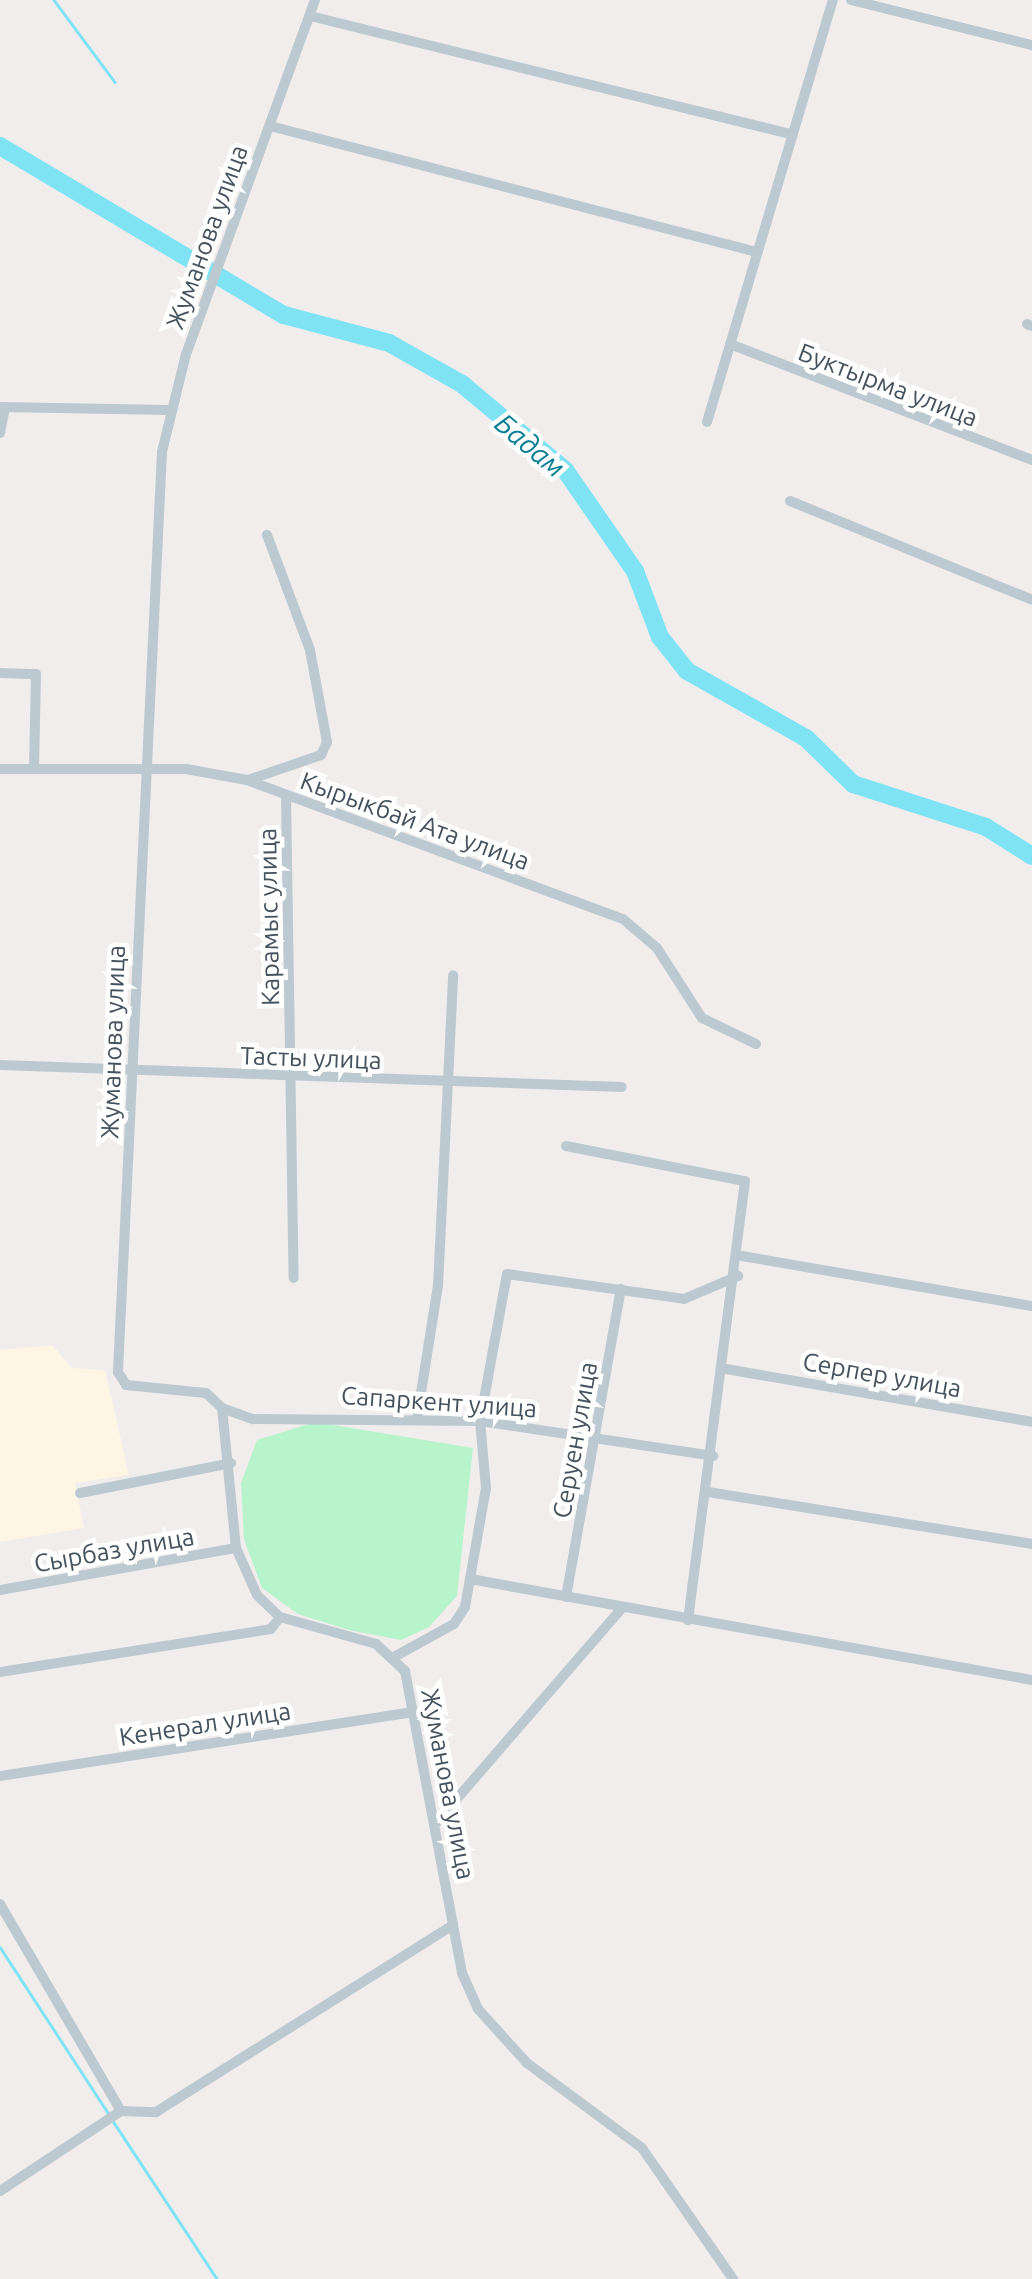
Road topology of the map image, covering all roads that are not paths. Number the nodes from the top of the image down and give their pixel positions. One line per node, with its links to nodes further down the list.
1 (316, 0): 4 (street, Жуманова улица)
2 (833, 0): 7 (street)
3 (851, 0): 5 (street)
4 (310, 16): 6 (street, Жуманова улица); 7 (street)
5 (1032, 45)
6 (270, 126): 8 (street); 11 (street, Жуманова улица)
7 (792, 134): 8 (street)
8 (758, 252): 9 (street)
9 (730, 344): 12 (street); 14 (street, Буктырма улица)
10 (2, 407): 11 (street); 13 (street)
11 (169, 410): 21 (street, Жуманова улица)
12 (706, 422)
13 (0, 434)
14 (1032, 460)
15 (790, 501): 17 (street)
16 (266, 535): 22 (street)
17 (1032, 600)
18 (0, 673): 19 (street)
19 (34, 768): 20 (street, Кырыкбай Ата улица); 21 (street, Кырыкбай Ата улица)
20 (0, 769)
21 (143, 769): 22 (street, Кырыкбай Ата улица); 27 (street, Жуманова улица)
22 (248, 780): 23 (street, Кырыкбай Ата улица)
23 (286, 795): 25 (street, Кырыкбай Ата улица); 28 (street, Карамыс улица)
24 (453, 975): 29 (street)
25 (756, 1044)
26 (0, 1065): 27 (street, Тасты улица)
27 (132, 1071): 28 (street, Тасты улица); 38 (street, Жуманова улица)
28 (292, 1078): 29 (street, Тасты улица); 34 (street, Карамыс улица)
29 (452, 1081): 30 (street, Тасты улица); 39 (street)
30 (622, 1087)
31 (566, 1146): 32 (street)
32 (742, 1256): 33 (street); 36 (street)
33 (738, 1276): 35 (street); 37 (street)
34 (294, 1278)
35 (621, 1289): 40 (street); 42 (street, Серуен улица)
36 (1032, 1306)
37 (726, 1369): 41 (street, Серпер улица); 43 (street)
38 (222, 1408): 39 (street, Сапаркент улица); 44 (street)
39 (417, 1418): 40 (street, Сапаркент улица)
40 (480, 1421): 42 (street, Сапаркент улица); 49 (street)
41 (1032, 1422)
42 (597, 1438): 43 (street, Сапаркент улица); 51 (street, Серуен улица)
43 (712, 1456): 45 (street)
44 (230, 1463): 46 (street); 48 (street)
45 (708, 1492): 47 (street); 54 (street)
46 (80, 1493)
47 (1032, 1544)
48 (236, 1548): 50 (street, Сырбаз улица); 53 (street)
49 (470, 1579): 51 (street); 55 (street)
50 (0, 1590)
51 (566, 1597): 52 (street)
52 (622, 1608): 54 (street); 60 (street)
53 (280, 1616): 55 (street); 56 (street)
54 (688, 1620): 57 (street)
55 (394, 1658): 58 (street, Жуманова улица)
56 (0, 1672)
57 (1032, 1680)
58 (415, 1712): 59 (street, Кенерал улица); 60 (street, Жуманова улица)
59 (0, 1776)
60 (435, 1824): 62 (street, Жуманова улица)
61 (0, 1904): 63 (street)
62 (453, 1926): 63 (street); 65 (street, Жуманова улица)
63 (121, 2111): 64 (street)
64 (0, 2191)
65 (733, 2279)

